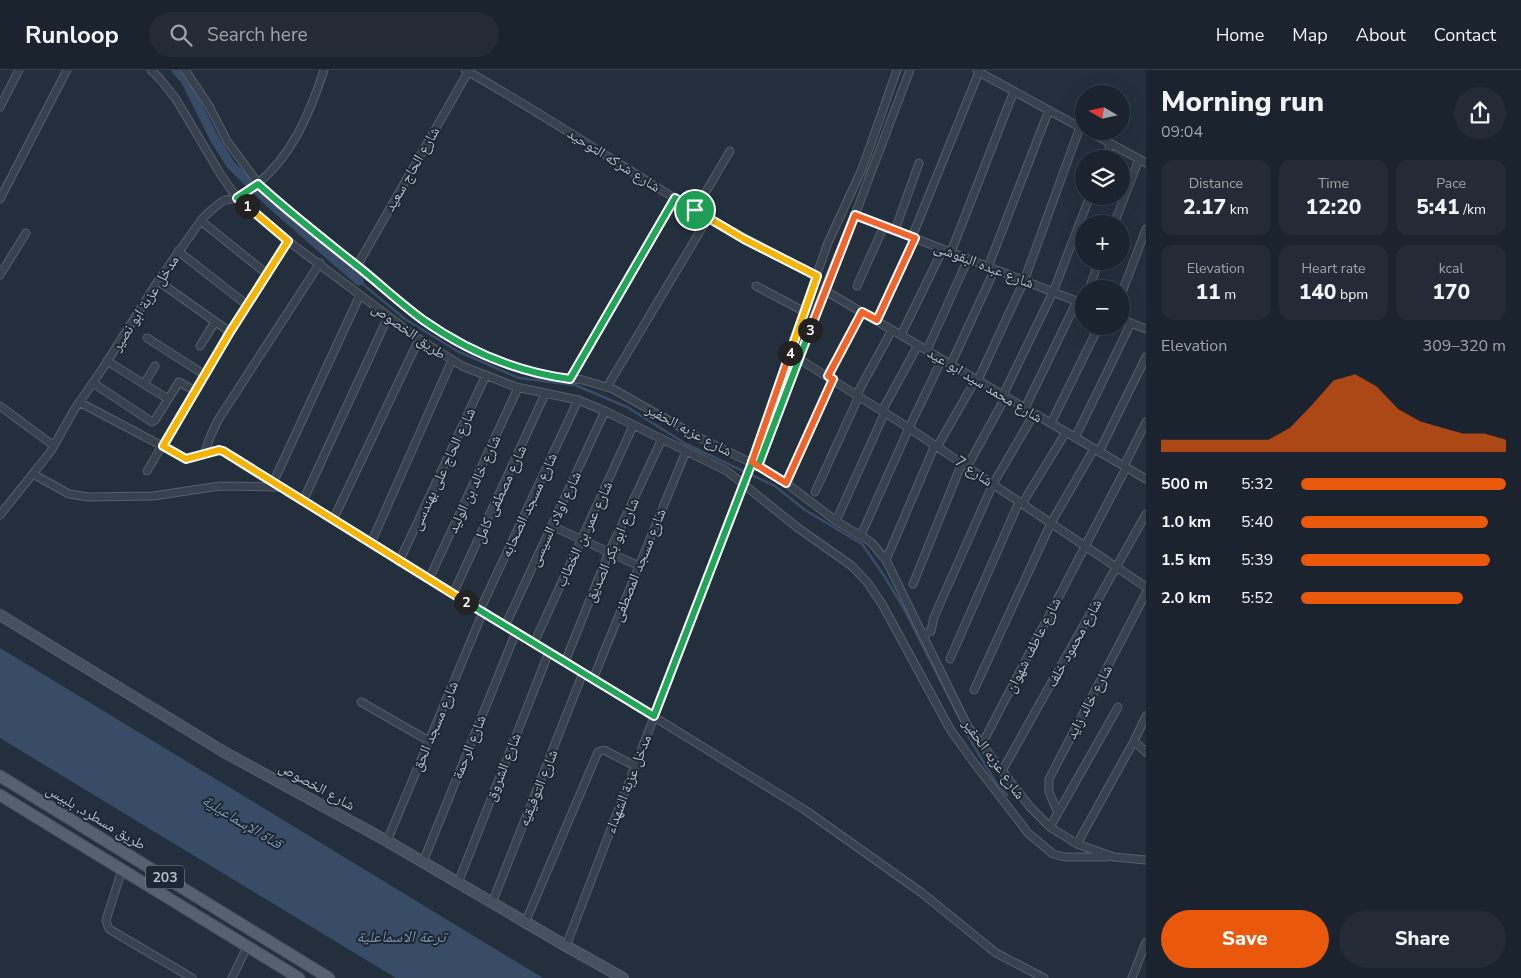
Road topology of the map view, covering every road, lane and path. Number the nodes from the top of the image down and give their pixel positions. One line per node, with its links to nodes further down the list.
1 (19, 70): 11 (street)
2 (67, 70): 25 (street)
3 (151, 70): 23 (street, طريق الخصوص)
4 (185, 70): 22 (street, شارع عزبه الحفير)
5 (324, 70): 22 (street, مدخل عزبة ابو نصير)
6 (897, 70): 48 (street)
7 (910, 70): 28 (street)
8 (977, 71): 10 (street); 36 (street)
9 (470, 72): 24 (street, شارع شركه التوحيد); 43 (street, شارع الحاج سعيد)
10 (1014, 92): 12 (street); 40 (street)
11 (0, 107)
12 (1049, 110): 13 (street); 44 (street)
13 (1075, 124)
14 (1077, 140): 51 (street)
15 (1104, 140): 16 (street)
16 (1111, 144): 17 (street); 19 (street)
17 (1109, 150)
18 (730, 151): 27 (street)
19 (1138, 159): 21 (street); 29 (street)
20 (919, 163): 34 (street)
21 (1146, 163)
22 (257, 185): 23 (street, مدخل عزبة ابو نصير); 43 (street, شارع عزبه الحفير)
23 (239, 197): 31 (street, مدخل عزبة ابو نصير); 37 (street, طريق الخصوص)
24 (675, 198): 27 (street, شارع شركه التوحيد); 86 (street)
25 (0, 199)
26 (1087, 205): 55 (street)
27 (695, 210): 30 (street, شارع شركه التوحيد)
28 (855, 215): 32 (street, شارع عبده البقوشى); 54 (street)
29 (1117, 215)
30 (708, 218): 48 (street, شارع شركه التوحيد); 90 (street)
31 (201, 221): 39 (street, مدخل عزبة ابو نصير); 46 (street)
32 (884, 226): 34 (street, شارع عبده البقوشى); 53 (street)
33 (1146, 229): 49 (street)
34 (895, 230): 36 (street, شارع عبده البقوشى)
35 (26, 233): 47 (street)
36 (914, 238): 38 (street, شارع عبده البقوشى); 63 (street)
37 (288, 241): 42 (street, طريق الخصوص); 46 (street)
38 (943, 249): 40 (street, شارع عبده البقوشى); 69 (street)
39 (178, 251): 50 (street, مدخل عزبة ابو نصير); 58 (street)
40 (951, 252): 41 (street, شارع عبده البقوشى)
41 (968, 259): 44 (street, شارع عبده البقوشى); 75 (street)
42 (320, 263): 56 (street, طريق الخصوص); 116 (street)
43 (357, 266): 86 (street, شارع عزبه الحفير)
44 (988, 266): 45 (street, شارع عبده البقوشى)
45 (995, 270): 51 (street, شارع عبده البقوشى); 81 (street)
46 (267, 274): 58 (street)
47 (0, 275)
48 (817, 276): 59 (street)
49 (1127, 280)
50 (158, 281): 64 (street); 80 (street, مدخل عزبة ابو نصير)
51 (1024, 281): 55 (street, شارع عبده البقوشى); 87 (street)
52 (756, 286): 59 (street)
53 (857, 286)
54 (824, 290): 60 (street, شارع محمد سيد ابو عيد); 77 (street)
55 (1053, 292): 57 (street, شارع عبده البقوشى); 95 (street)
56 (360, 295): 62 (street, طريق الخصوص); 123 (street)
57 (1075, 300)
58 (247, 305): 68 (street)
59 (804, 312): 117 (street)
60 (862, 312): 63 (street, شارع محمد سيد ابو عيد); 85 (street)
61 (1075, 316): 100 (street)
62 (388, 317): 72 (street, طريق الخصوص); 129 (street)
63 (877, 320): 67 (street, شارع محمد سيد ابو عيد)
64 (215, 322): 68 (street); 74 (street)
65 (1131, 323): 66 (street); 109 (street)
66 (1145, 327)
67 (892, 330): 69 (street, شارع محمد سيد ابو عيد); 94 (street)
68 (230, 332): 83 (street)
69 (902, 335): 73 (street, شارع محمد سيد ابو عيد)
70 (1095, 335): 105 (street)
71 (147, 338): 83 (street)
72 (419, 339): 79 (street, طريق الخصوص); 133 (street)
73 (918, 345): 75 (street, شارع محمد سيد ابو عيد); 102 (street)
74 (200, 346)
75 (927, 350): 78 (street, شارع محمد سيد ابو عيد)
76 (1146, 357): 114 (street)
77 (799, 359): 85 (street, شارع 7); 117 (street)
78 (942, 359): 81 (street, شارع محمد سيد ابو عيد); 107 (street)
79 (452, 360): 84 (street, طريق الخصوص); 139 (street)
80 (107, 361): 88 (street, مدخل عزبة ابو نصير); 89 (street)
81 (951, 364): 87 (street, شارع محمد سيد ابو عيد)
82 (155, 366): 89 (street)
83 (205, 375): 92 (street)
84 (486, 376): 91 (street, طريق الخصوص); 143 (street, شارع الحاج على بهندسى)
85 (830, 378): 94 (street, شارع 7); 125 (street)
86 (570, 379): 90 (street, شارع عزبه الحفير)
87 (977, 380): 95 (street, شارع محمد سيد ابو عيد); 113 (street)
88 (93, 383): 96 (street); 98 (street, مدخل عزبة ابو نصير)
89 (144, 384): 96 (street)
90 (607, 387): 117 (street, شارع عزبه الحفير)
91 (518, 388): 93 (street, طريق الخصوص); 146 (street, شارع خالد بن الوليد)
92 (195, 392): 96 (street); 112 (street)
93 (545, 394): 97 (street, طريق الخصوص); 150 (street, شارع مصطفى كامل)
94 (858, 395): 102 (street, شارع 7); 128 (street)
95 (1004, 396): 100 (street, شارع محمد سيد ابو عيد); 118 (street)
96 (168, 399)
97 (578, 400): 101 (street, طريق الخصوص); 151 (street, شارع مسجد الصحابه)
98 (79, 402): 111 (street, مدخل عزبة ابو نصير); 112 (street)
99 (0, 406): 111 (street)
100 (1025, 408): 103 (street, شارع محمد سيد ابو عيد)
101 (605, 411): 106 (street, طريق الخصوص); 136 (street, شارع اولاد السيسى)
102 (884, 412): 107 (street, شارع 7); 134 (street)
103 (1034, 414): 105 (street, شارع محمد سيد ابو عيد); 126 (street)
104 (1146, 422): 119 (street, شارع عاطف شهوان)
105 (1051, 423): 108 (street, شارع محمد سيد ابو عيد)
106 (633, 426): 110 (street, طريق الخصوص); 138 (street, شارع عمر بن الخطاب)
107 (908, 428): 113 (street, شارع 7); 137 (street)
108 (1066, 432): 109 (street, شارع محمد سيد ابو عيد); 130 (street)
109 (1075, 438): 114 (street, شارع محمد سيد ابو عيد)
110 (662, 439): 115 (street, طريق الخصوص); 141 (street, شارع ابو بكر الصديق)
111 (54, 446): 121 (street, مدخل عزبة ابو نصير)
112 (163, 446): 116 (street); 120 (street)
113 (936, 446): 118 (street, شارع 7); 142 (street)
114 (1096, 450): 119 (street, شارع محمد سيد ابو عيد); 135 (street)
115 (686, 451): 124 (street, طريق الخصوص); 144 (street, شارع مسجد المصطفى)
116 (204, 454): 123 (street)
117 (754, 464): 124 (street, مدخل عزبة الشهداء); 125 (street, شارع عزبه الحفير)
118 (964, 465): 126 (street, شارع 7); 147 (street)
119 (1125, 467): 122 (street, شارع محمد سيد ابو عيد); 140 (street, شارع عاطف شهوان)
120 (148, 470)
121 (33, 474): 127 (street); 131 (street, مدخل عزبة ابو نصير)
122 (1146, 479)
123 (273, 483): 127 (street)
124 (744, 483): 165 (street, مدخل عزبة الشهداء); 179 (street, شارع عزبه الحفير)
125 (786, 483): 134 (street, شارع عزبه الحفير)
126 (993, 484): 130 (street, شارع 7); 155 (street)
127 (280, 487): 129 (street)
128 (815, 492)
129 (303, 501): 133 (street)
130 (1020, 502): 135 (street, شارع 7); 158 (street)
131 (1, 512)
132 (1146, 514): 145 (street, شارع محمود خلف)
133 (334, 520): 139 (street)
134 (836, 521): 137 (street, شارع عزبه الحفير)
135 (1051, 523): 140 (street, شارع 7); 162 (street)
136 (552, 526): 138 (street); 153 (street, شارع اولاد السيسى)
137 (861, 535): 142 (street, شارع عزبه الحفير)
138 (581, 539): 141 (street); 156 (street, شارع عمر بن الخطاب)
139 (370, 544): 143 (street)
140 (1084, 545): 145 (street, شارع 7); 169 (street, شارع عاطف شهوان)
141 (609, 552): 144 (street); 159 (street, شارع ابو بكر الصديق)
142 (886, 560): 155 (street, شارع عزبه الحفير)
143 (400, 562): 146 (street)
144 (639, 566): 161 (street, شارع مسجد المصطفى)
145 (1116, 567): 148 (street, شارع 7); 172 (street, شارع محمود خلف)
146 (429, 579): 150 (street)
147 (913, 584)
148 (1146, 587)
149 (1146, 593): 175 (street, شارع خالد زايد)
150 (454, 594): 151 (street)
151 (481, 611): 153 (street); 167 (street, شارع مسجد الحق)
152 (0, 615): 177 (main road, شارع الخصوص)
153 (505, 626): 154 (street)
154 (516, 632): 156 (street); 181 (street, شارع الرحمة)
155 (922, 635): 169 (street, شارع عزبه الحفير)
156 (534, 643): 157 (street)
157 (549, 652): 159 (street); 183 (street, شارع الشروق)
158 (950, 659)
159 (565, 662): 160 (street)
160 (583, 673): 161 (street); 184 (street, شارع التوفيقيه)
161 (593, 679): 165 (street)
162 (974, 690)
163 (361, 702): 167 (street)
164 (1118, 707): 175 (street)
165 (654, 716): 171 (street, مدخل عزبة الشهداء); 194 (street)
166 (1146, 716): 168 (street)
167 (429, 741): 177 (street, شارع مسجد الحق)
168 (1134, 741): 170 (street); 178 (street)
169 (982, 744): 172 (street, شارع عزبه الحفير)
170 (1146, 752)
171 (635, 766): 185 (street); 187 (street, مدخل عزبة الشهداء)
172 (1002, 771): 176 (street, شارع عزبه الحفير)
173 (0, 776): 192 (main road, طريق مسطرد, بلبيس / 203)
174 (0, 795): 182 (main road, طريق مسطرد, بلبيس / 203)
175 (1058, 813): 176 (street)
176 (1050, 827): 178 (street, شارع عزبه الحفير)
177 (387, 841): 181 (main road, شارع الخصوص)
178 (1077, 844): 179 (street, شارع عزبه الحفير)
179 (1114, 857): 180 (street, شارع عزبه الحفير)
180 (1146, 860)
181 (423, 862): 183 (main road, شارع الخصوص)
182 (122, 870): 188 (main road, طريق مسطرد, بلبيس / 203); 189 (street)
183 (458, 883): 184 (main road, شارع الخصوص)
184 (492, 903): 185 (main road, شارع الخصوص)
185 (525, 923): 187 (main road, شارع الخصوص)
186 (1146, 942): 195 (street)
187 (566, 946): 193 (main road, شارع الخصوص)
188 (247, 947): 190 (street); 191 (main road, طريق مسطرد, بلبيس / 203)
189 (192, 978)
190 (232, 978)
191 (299, 978)
192 (329, 978)
193 (623, 978)
194 (1044, 978)
195 (1132, 978)

